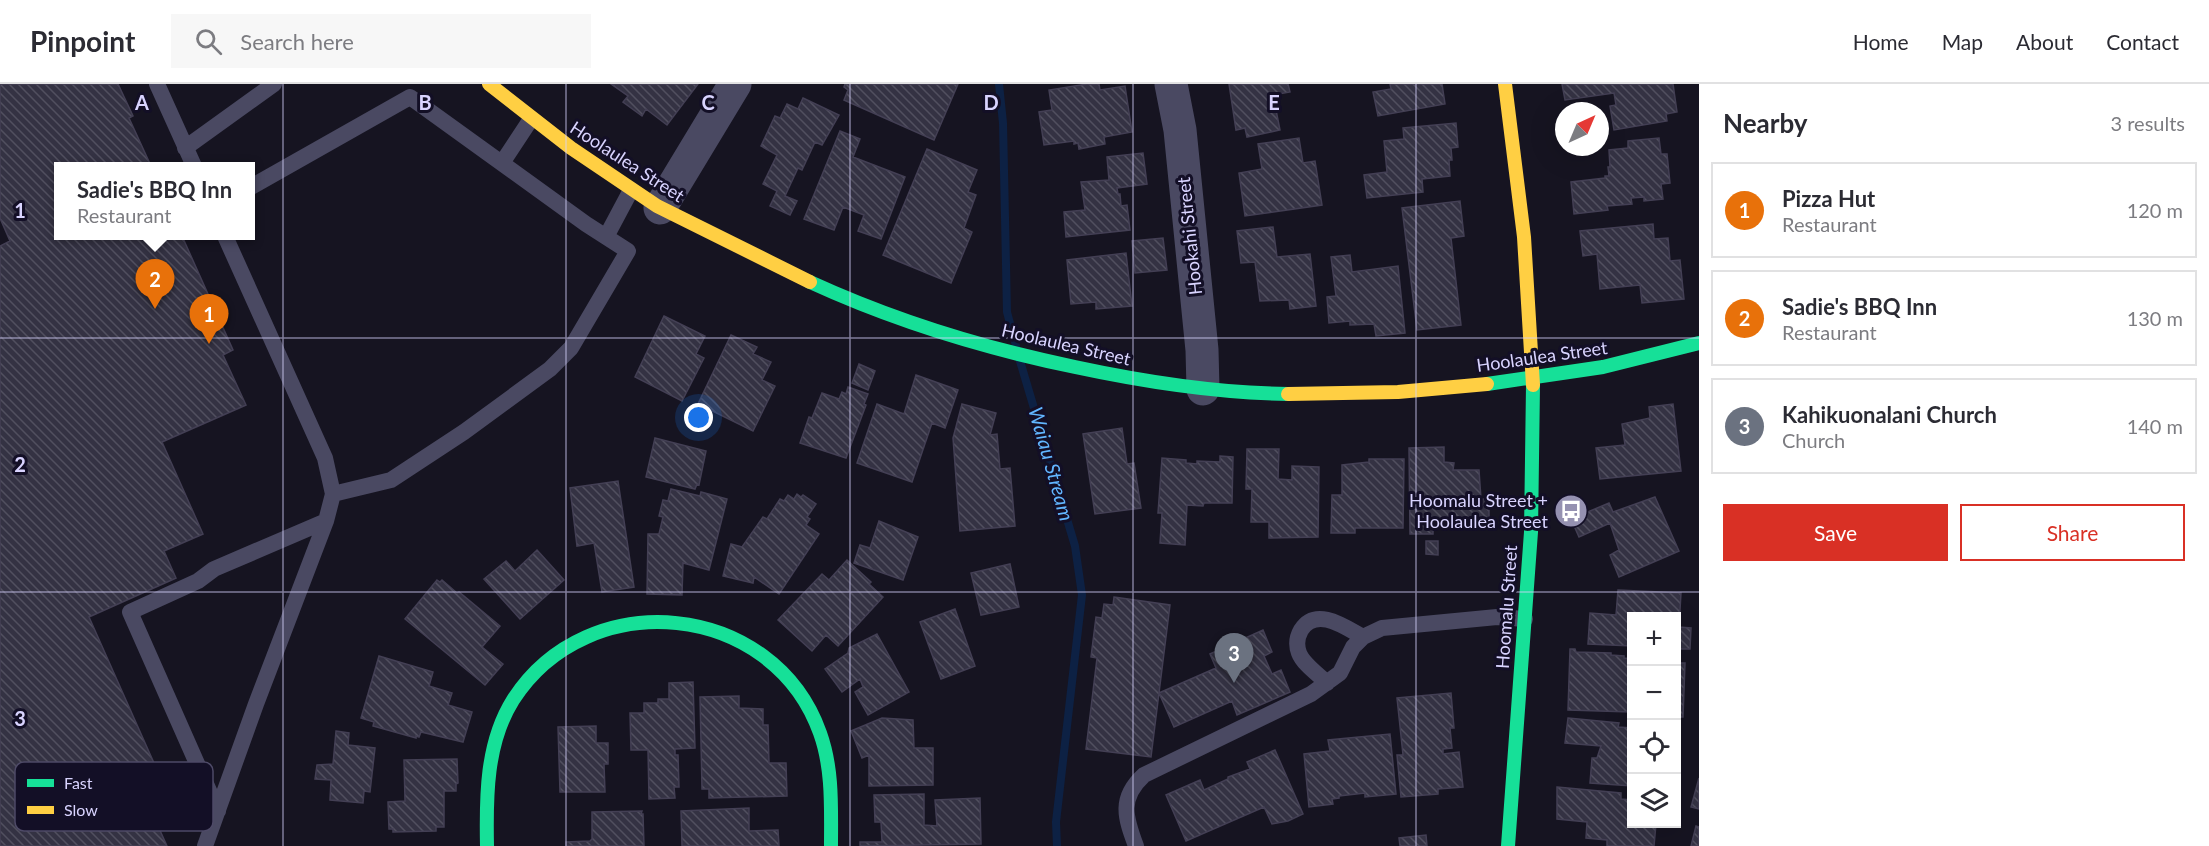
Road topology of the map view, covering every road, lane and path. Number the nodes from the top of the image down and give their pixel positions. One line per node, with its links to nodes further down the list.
1 (157, 84): 8 (lane)
2 (274, 84): 8 (lane)
3 (489, 84): 7 (street, Hoolaulea Street)
4 (735, 84): 13 (street)
5 (1171, 84): 18 (street, Hookahi Street)
6 (1505, 84): 17 (street, Hoomalu Street)
7 (531, 119): 10 (lane); 12 (street, Hoolaulea Street)
8 (185, 148): 9 (lane)
9 (192, 162)
10 (502, 163): 11 (lane); 14 (lane)
11 (255, 185)
12 (631, 190): 13 (street, Hoolaulea Street); 14 (lane)
13 (660, 208): 18 (street, Hoolaulea Street)
14 (606, 237): 19 (lane)
15 (227, 240): 19 (lane)
16 (1699, 343): 17 (street, Hoolaulea Street)
17 (1532, 379): 18 (street, Hoolaulea Street); 21 (street, Hoomalu Street)
18 (1203, 389)
19 (333, 494): 20 (lane)
20 (326, 521): 24 (lane); 26 (lane)
21 (1525, 619): 22 (lane); 33 (street, Hoomalu Street)
22 (1363, 636): 23 (lane); 23 (lane)
23 (1327, 683): 32 (lane)
24 (196, 762)
25 (213, 801): 26 (lane)
26 (218, 812): 27 (lane)
27 (213, 825)
28 (211, 831): 29 (lane)
29 (205, 846)
30 (487, 846): 31 (street)
31 (831, 846)
32 (1136, 846)
33 (1508, 846)

